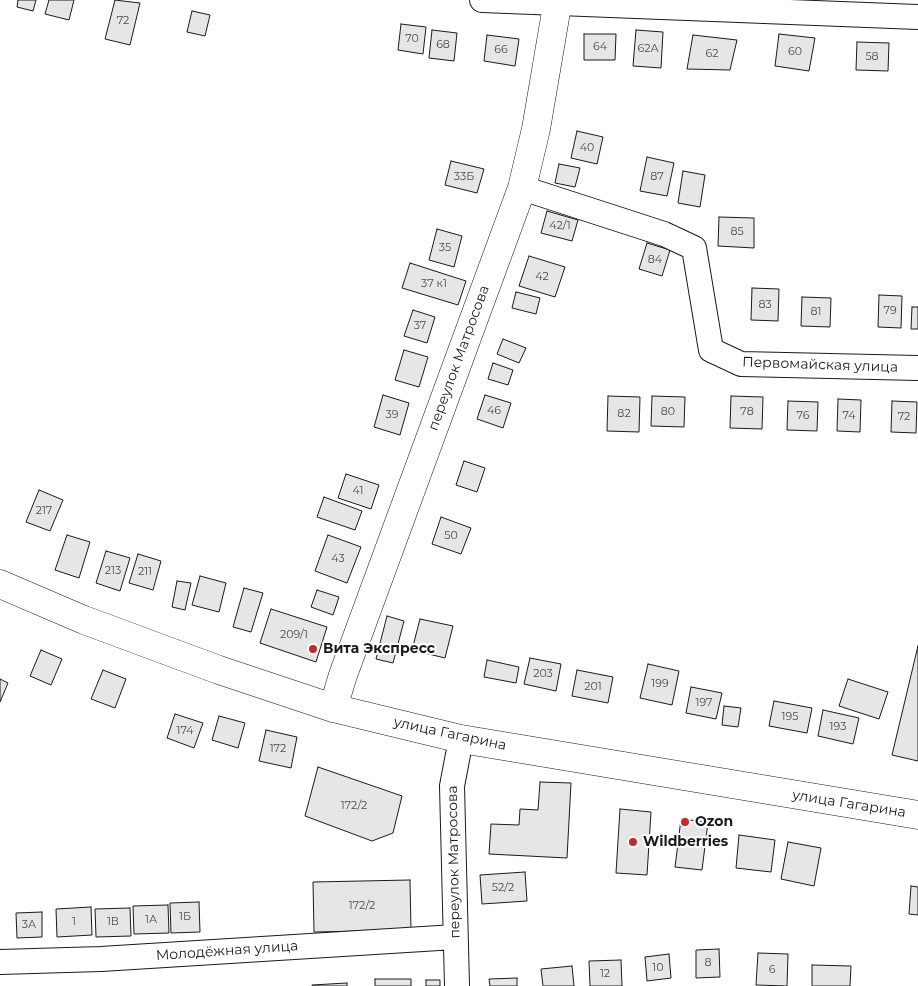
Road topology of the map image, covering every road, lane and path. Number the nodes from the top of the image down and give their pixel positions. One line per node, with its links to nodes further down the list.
1 (482, 0): 2 (street)
2 (558, 2): 3 (street); 4 (main road, переулок Матросова)
3 (918, 17)
4 (522, 188): 5 (street, Первомайская улица); 7 (main road, переулок Матросова)
5 (918, 368)
6 (0, 584): 7 (main road, улица Гагарина)
7 (333, 708): 8 (main road, улица Гагарина)
8 (461, 739): 9 (main road, улица Гагарина); 10 (street, переулок Матросова)
9 (918, 815)
10 (454, 937): 11 (street, Молодёжная улица); 12 (street, переулок Матросова)
11 (0, 962)
12 (457, 986)

